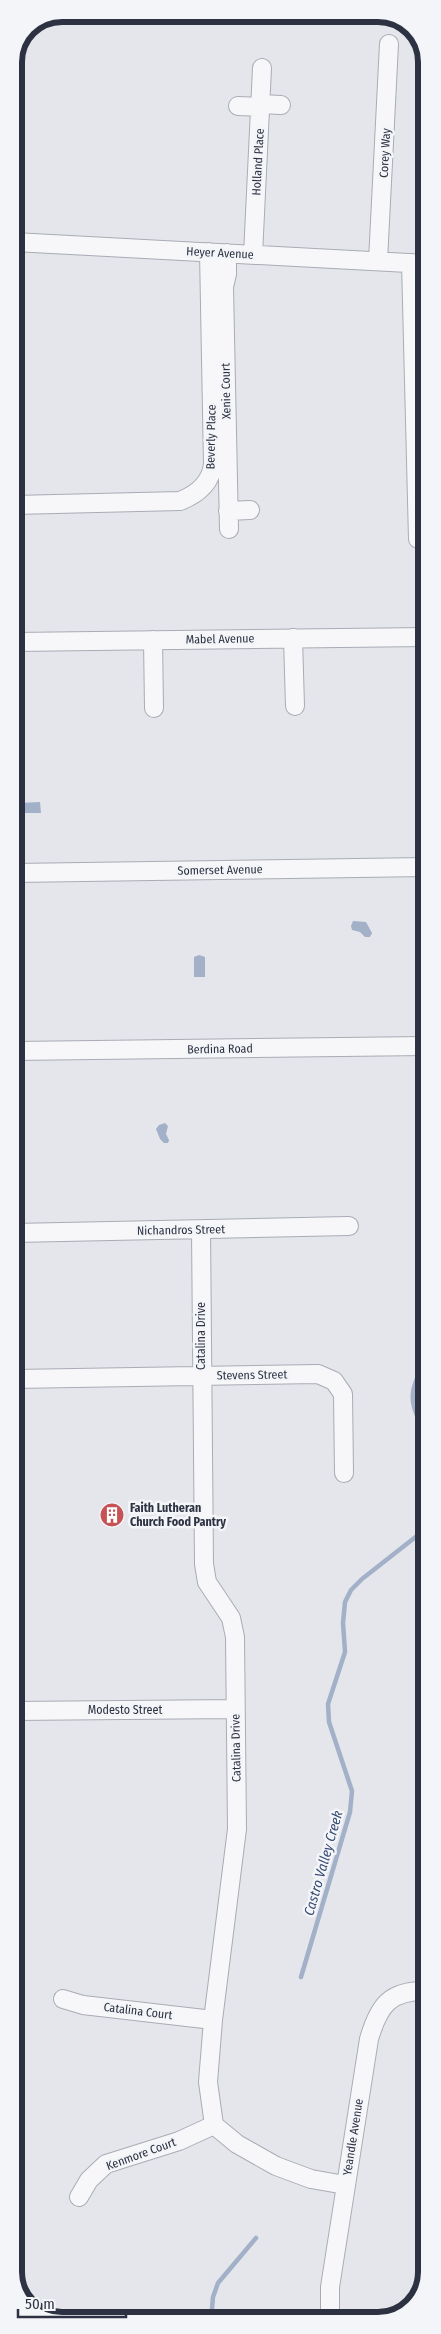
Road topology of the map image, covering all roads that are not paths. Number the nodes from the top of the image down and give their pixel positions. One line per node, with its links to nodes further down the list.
1 (389, 44): 10 (street, Corey Way)
2 (262, 68): 5 (street, Holland Place)
3 (281, 104): 5 (street)
4 (238, 106): 5 (street)
5 (261, 106): 9 (street, Holland Place)
6 (23, 242): 7 (street, Heyer Avenue)
7 (209, 252): 8 (street, Heyer Avenue); 12 (street, Beverly Place)
8 (227, 253): 9 (street, Heyer Avenue); 14 (street, Xenie Court)
9 (253, 255): 10 (street, Heyer Avenue)
10 (378, 261): 11 (street, Heyer Avenue)
11 (418, 263)
12 (23, 505)
13 (250, 510): 14 (street)
14 (228, 511): 15 (street, Xenie Court)
15 (229, 529)
16 (418, 637): 17 (street, Mabel Avenue)
17 (293, 638): 18 (street, Mabel Avenue); 20 (street)
18 (152, 640): 19 (street, Mabel Avenue); 21 (street)
19 (23, 642)
20 (295, 706)
21 (154, 708)
22 (418, 867): 23 (street, Somerset Avenue)
23 (23, 873)
24 (418, 1046): 25 (street, Berdina Road)
25 (23, 1051)
26 (349, 1226): 27 (street, Nichandros Street)
27 (200, 1230): 28 (street, Nichandros Street); 29 (street, Catalina Drive)
28 (23, 1233)
29 (201, 1376): 30 (street, Stevens Street); 31 (street, Stevens Street); 32 (street, Catalina Drive)
30 (23, 1379)
31 (344, 1473)
32 (235, 1709): 33 (street, Modesto Street); 36 (street, Catalina Drive)
33 (23, 1711)
34 (418, 1992): 38 (street, Yeandle Avenue)
35 (63, 1999): 36 (street, Catalina Court)
36 (213, 2020): 37 (street, Catalina Drive)
37 (214, 2125): 38 (street); 39 (street, Kenmore Court)
38 (345, 2185): 40 (street, Yeandle Avenue)
39 (78, 2197)
40 (330, 2311)

